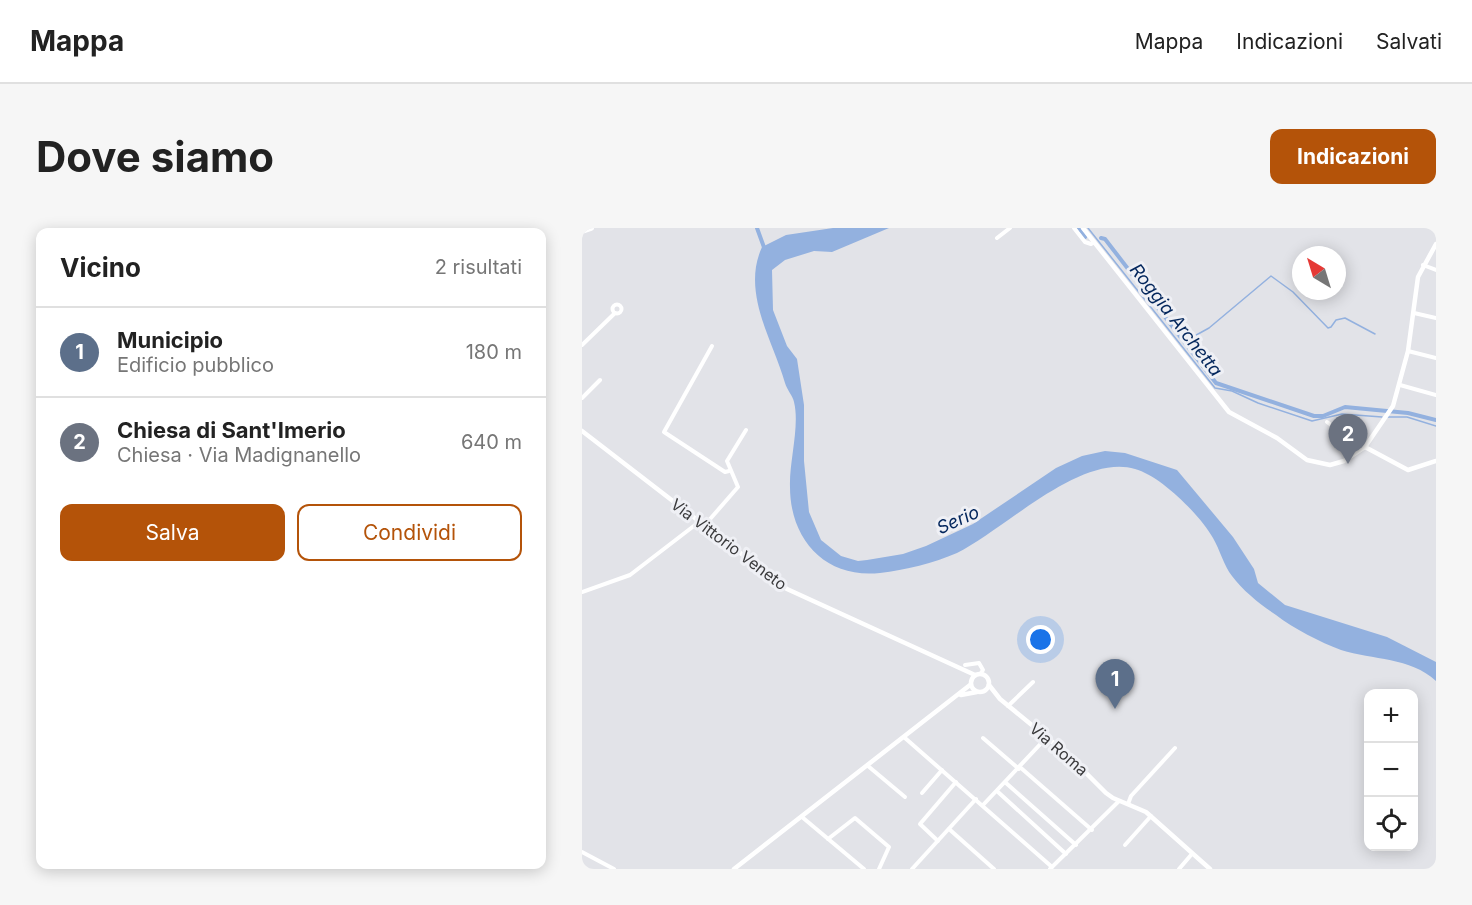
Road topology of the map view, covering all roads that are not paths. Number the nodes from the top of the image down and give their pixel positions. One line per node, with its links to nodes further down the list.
1 (591, 228): 5 (highway)
2 (1010, 228): 6 (street)
3 (1074, 228): 7 (street)
4 (1083, 228): 7 (street)
5 (582, 231)
6 (997, 238)
7 (1094, 242): 25 (street)
8 (1436, 244): 9 (street)
9 (1423, 265): 10 (street); 12 (street)
10 (1436, 270)
11 (615, 313): 14 (street)
12 (1414, 313): 13 (street); 16 (street)
13 (1436, 318)
14 (582, 345)
15 (712, 346): 27 (street)
16 (1408, 351): 17 (street); 19 (street)
17 (1436, 358)
18 (600, 380): 21 (street)
19 (1400, 386): 20 (street); 25 (street)
20 (1436, 394)
21 (582, 398)
22 (1327, 422): 25 (street)
23 (746, 430): 27 (street)
24 (582, 431): 28 (street, Via Vittorio Veneto)
25 (1364, 447): 26 (street)
26 (1436, 461)
27 (729, 471): 28 (street)
28 (702, 524): 29 (street); 31 (street, Via Vittorio Veneto)
29 (582, 592)
30 (965, 665): 31 (street)
31 (974, 678): 33 (street, Via Roma); 34 (street); 35 (street)
32 (1033, 682): 36 (street)
33 (987, 688): 34 (street); 36 (street, Via Roma)
34 (976, 692): 35 (street)
35 (958, 696): 38 (street)
36 (1008, 706): 37 (street, Via Roma)
37 (1047, 737): 42 (street); 50 (street, Via Roma)
38 (905, 738): 41 (street); 43 (street)
39 (983, 738): 42 (street)
40 (1175, 748): 51 (street)
41 (868, 766): 48 (street); 54 (street)
42 (1020, 768): 45 (street); 56 (street)
43 (942, 770): 44 (street); 47 (street)
44 (956, 782): 49 (street); 58 (street)
45 (1006, 783): 46 (street); 59 (street)
46 (997, 792): 52 (street); 62 (street)
47 (922, 794)
48 (905, 797)
49 (976, 799): 52 (street); 55 (street)
50 (1119, 801): 51 (street, Via Roma); 56 (street)
51 (1128, 804): 53 (street)
52 (983, 805): 65 (street)
53 (1151, 816): 60 (street); 63 (street)
54 (802, 817): 57 (street); 67 (street)
55 (949, 829): 58 (street); 71 (street)
56 (1092, 830): 59 (street)
57 (828, 838): 68 (street); 69 (street)
58 (938, 841): 70 (street)
59 (1076, 845): 62 (street)
60 (1125, 845)
61 (582, 852): 66 (street)
62 (1066, 854): 65 (street)
63 (1191, 855): 64 (street); 72 (street)
64 (1203, 867): 73 (street)
65 (1051, 868)
66 (614, 869)
67 (734, 869)
68 (864, 869)
69 (879, 869)
70 (912, 869)
71 (994, 869)
72 (1179, 869)
73 (1210, 869)

